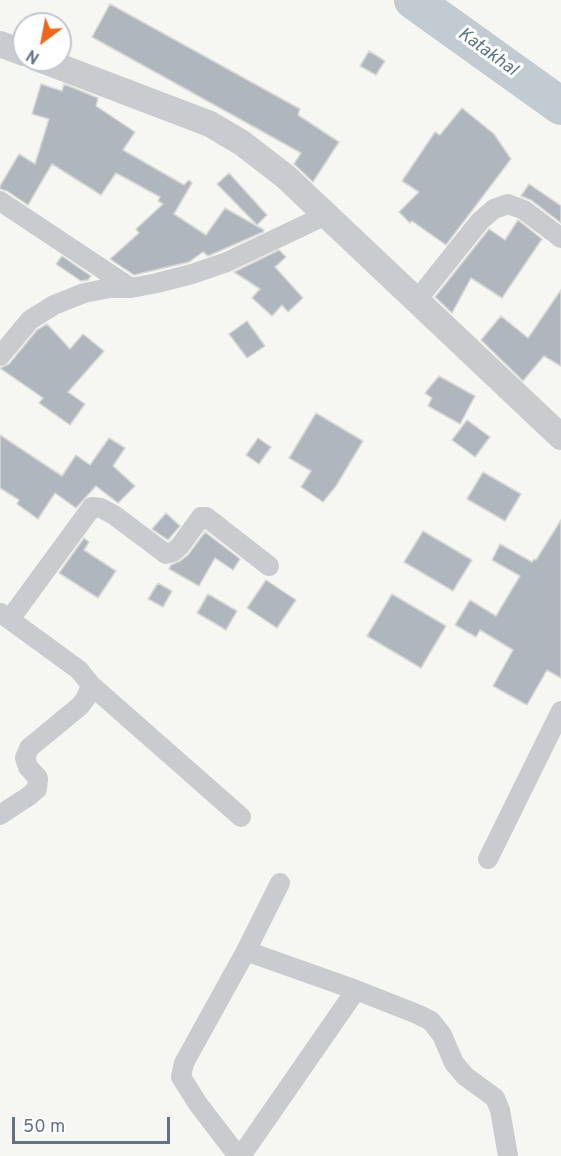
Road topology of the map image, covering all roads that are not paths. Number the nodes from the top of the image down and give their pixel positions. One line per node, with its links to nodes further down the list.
1 (72, 71): 3 (street)
2 (0, 201): 5 (street)
3 (326, 215): 5 (street); 6 (street)
4 (561, 238): 6 (street)
5 (131, 288): 7 (street)
6 (417, 300): 8 (street)
7 (0, 356)
8 (561, 436)
9 (269, 566): 10 (street)
10 (5, 616): 11 (street)
11 (91, 685): 13 (street); 14 (street)
12 (561, 711): 15 (street)
13 (0, 815)
14 (241, 817)
15 (488, 859)
16 (280, 883): 17 (street)
17 (246, 951): 18 (street); 19 (street)
18 (356, 990): 19 (street); 20 (street)
19 (240, 1156)
20 (508, 1156)

